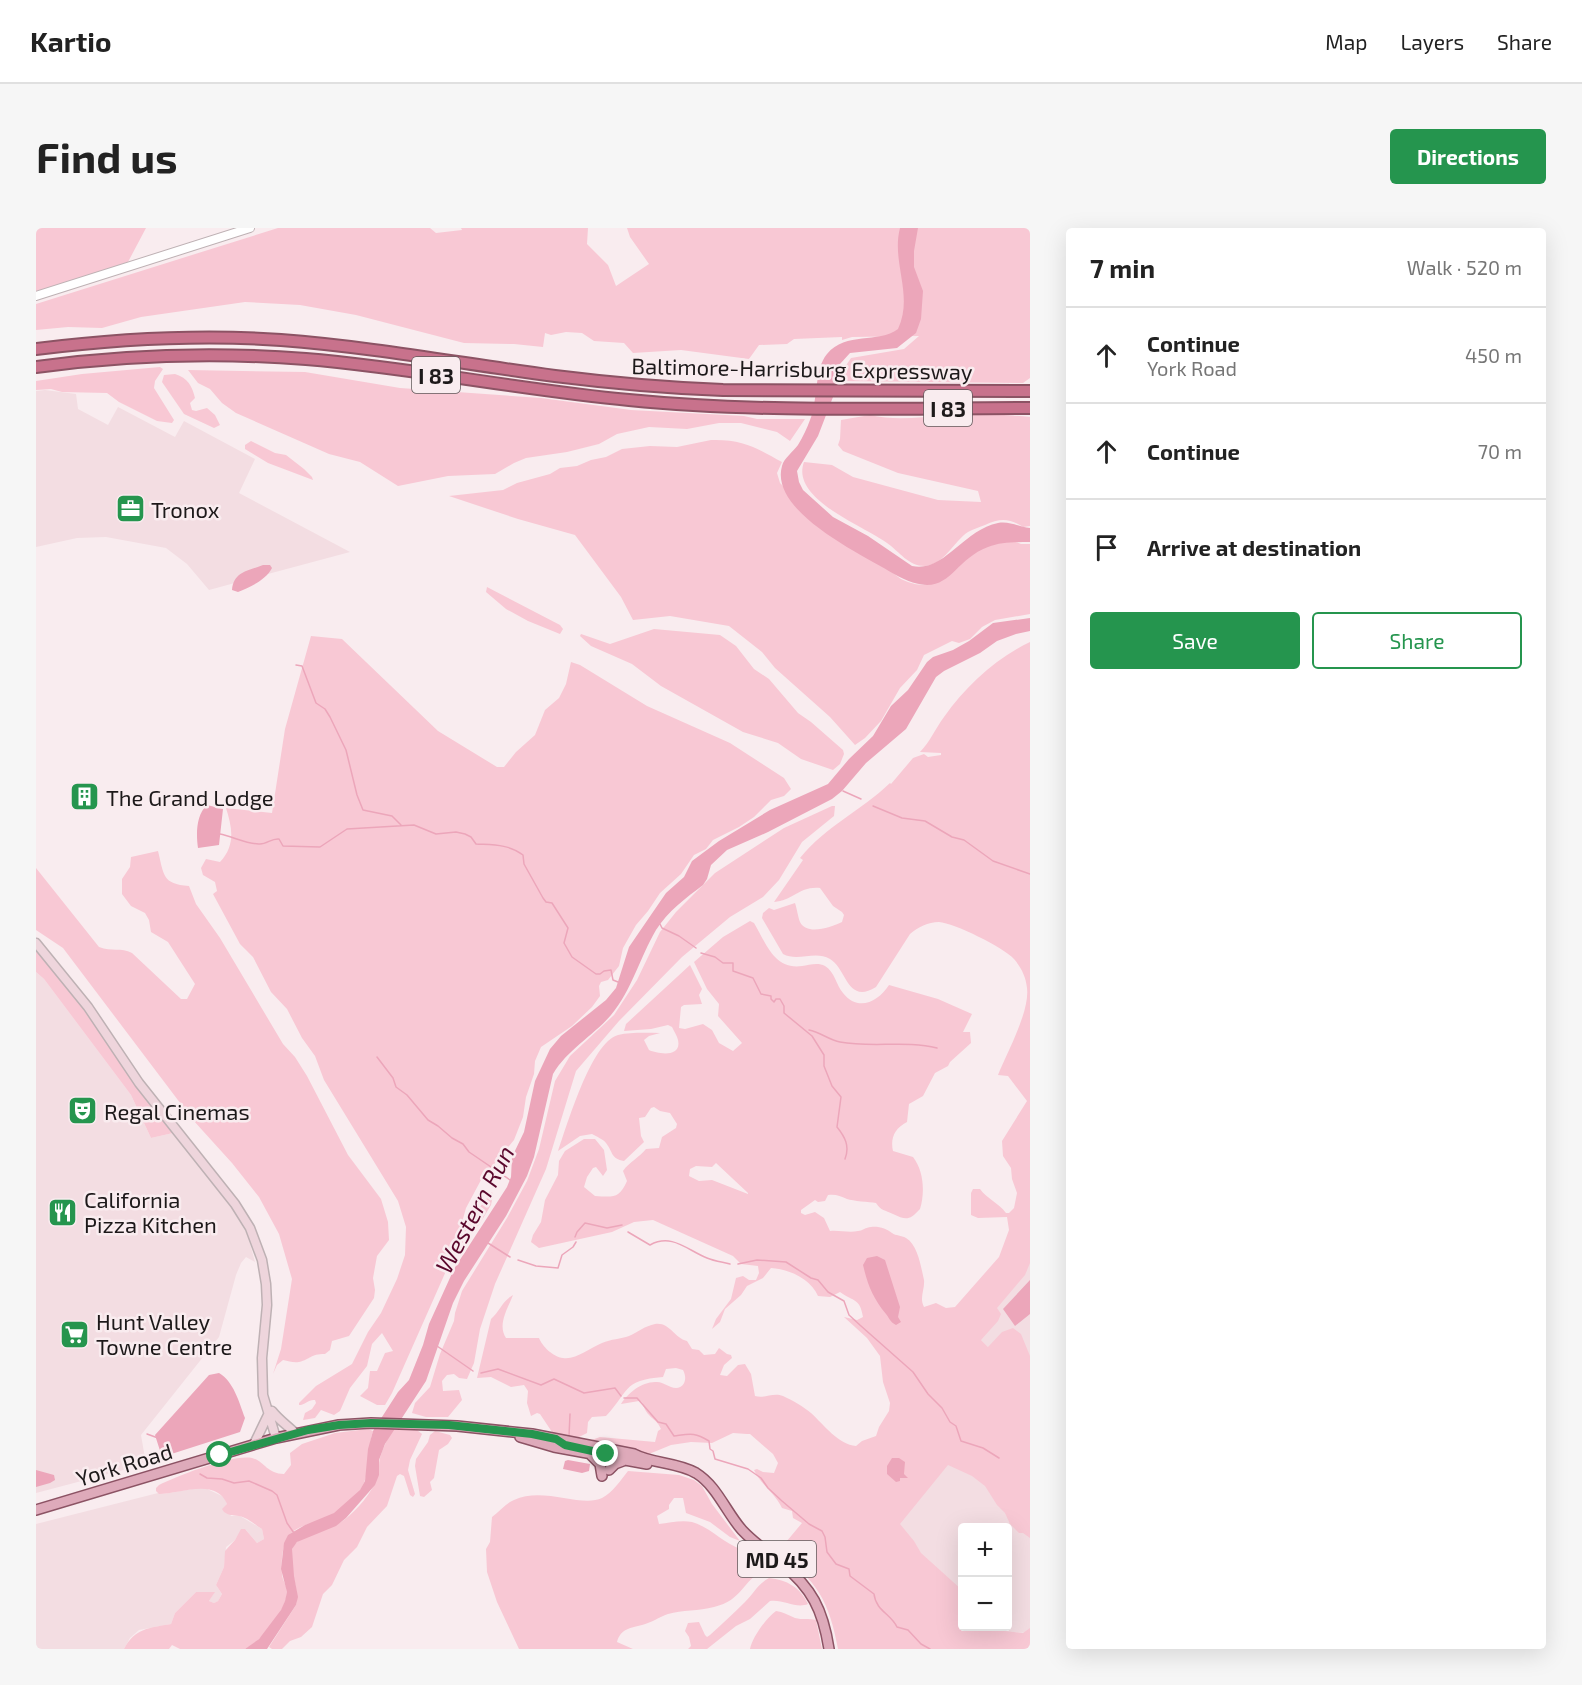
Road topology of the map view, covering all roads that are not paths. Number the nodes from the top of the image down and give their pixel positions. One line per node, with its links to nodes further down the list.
1 (250, 228): 2 (street)
2 (36, 296)
3 (36, 349): 5 (highway, Baltimore-Harrisburg Expressway / I 83)
4 (36, 367): 6 (highway, Baltimore-Harrisburg Expressway / I 83)
5 (1030, 391)
6 (1030, 408)
7 (36, 943): 8 (main road)
8 (270, 1413): 10 (main road); 11 (main road); 13 (main road)
9 (507, 1432): 10 (main road, York Road / MD 45); 12 (main road, York Road / MD 45); 14 (main road, York Road / MD 45)
10 (295, 1433): 11 (main road, York Road / MD 45)
11 (278, 1437): 13 (main road, York Road / MD 45)
12 (556, 1439): 15 (main road); 16 (main road, York Road / MD 45)
13 (254, 1444): 19 (main road, York Road / MD 45)
14 (589, 1453): 15 (main road, York Road / MD 45); 17 (main road)
15 (609, 1458): 16 (main road); 17 (main road, York Road / MD 45)
16 (645, 1460): 18 (main road, York Road / MD 45)
17 (623, 1461): 18 (main road, York Road / MD 45)
18 (659, 1463): 20 (main road, York Road / MD 45)
19 (36, 1510)
20 (830, 1649)

